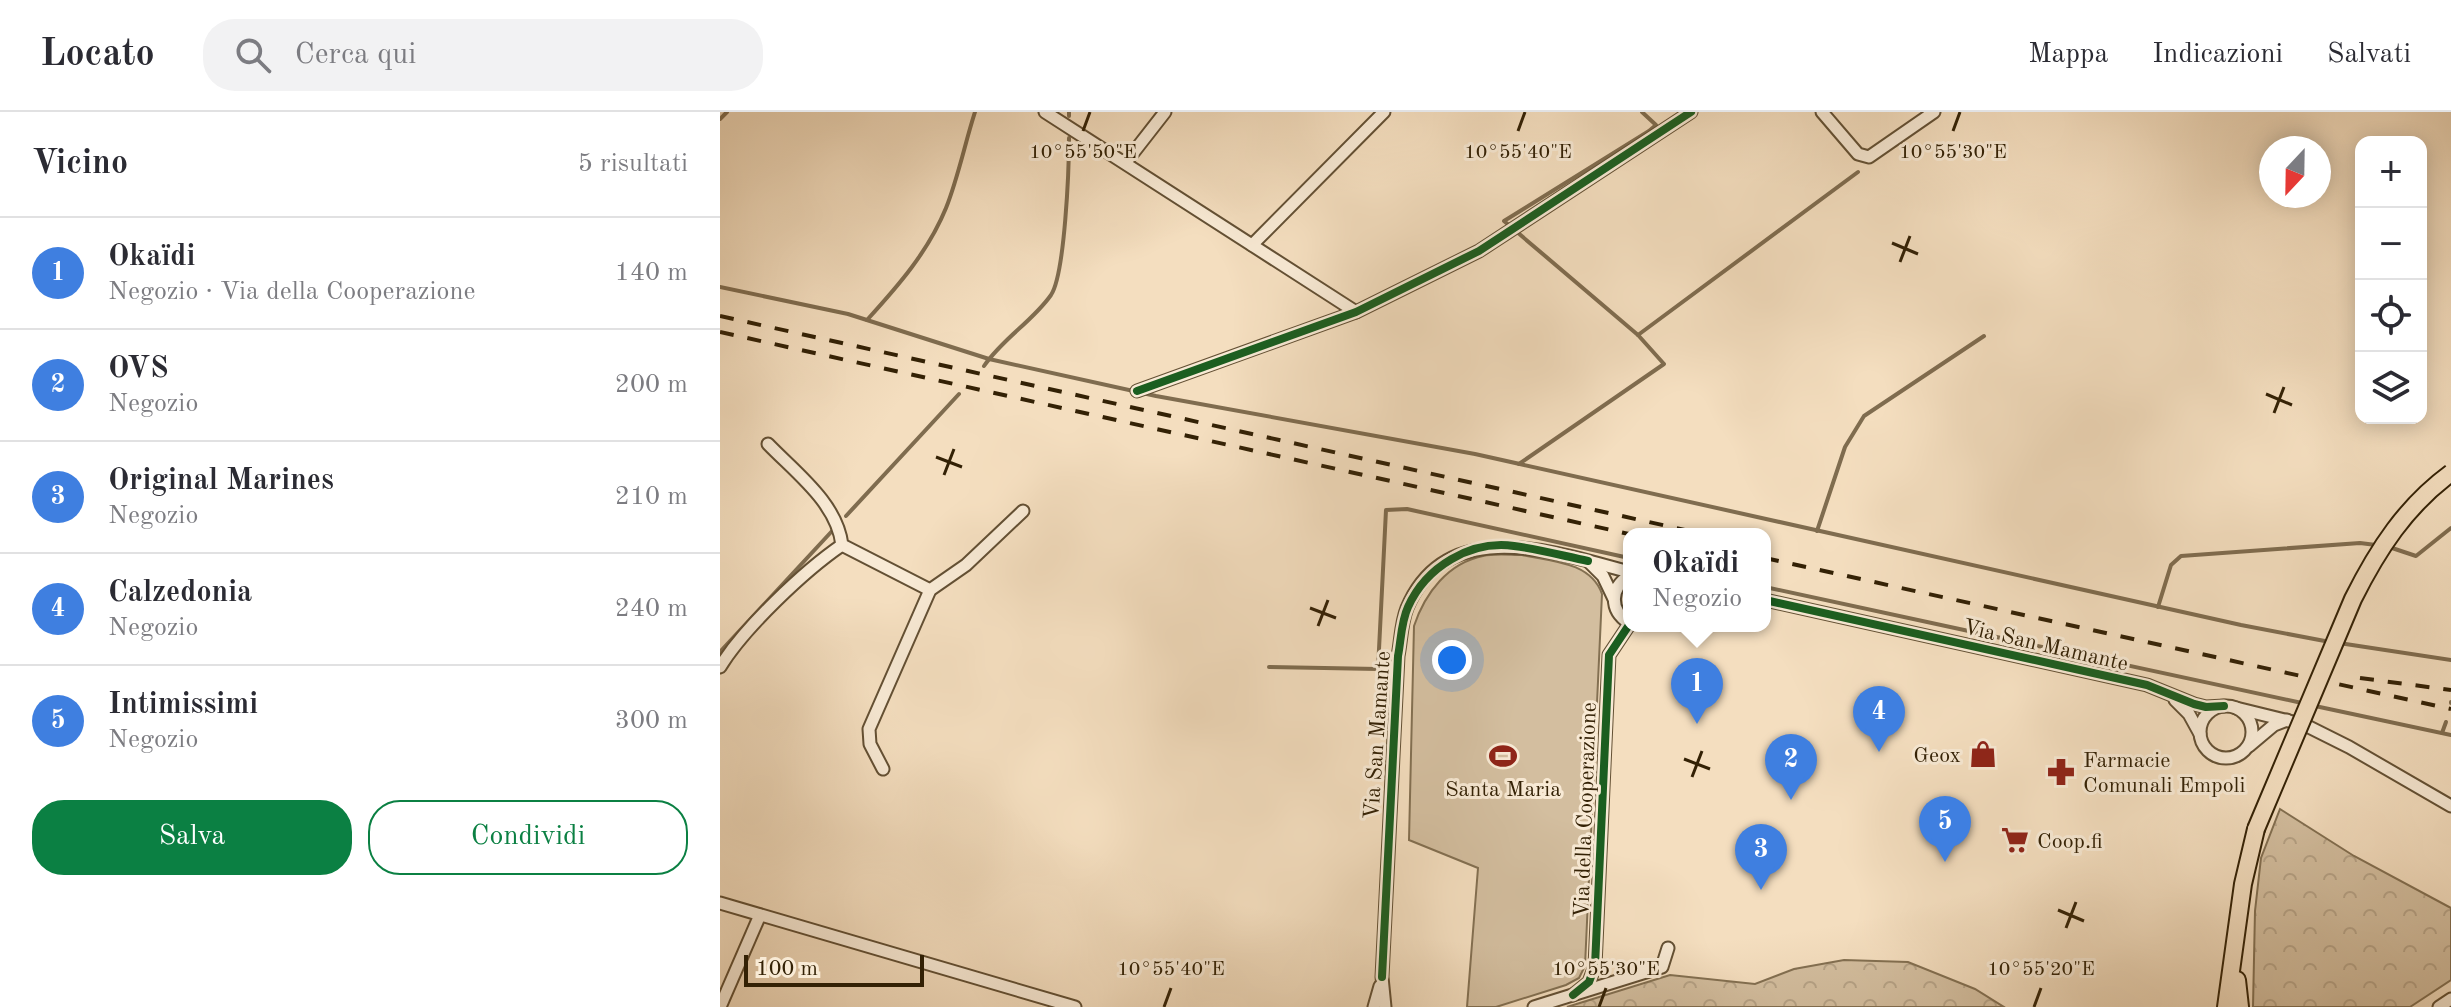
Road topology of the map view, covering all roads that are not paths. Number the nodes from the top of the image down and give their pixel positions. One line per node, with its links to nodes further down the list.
1 (1045, 112): 7 (street)
2 (1165, 112): 7 (street)
3 (1384, 112): 8 (street)
4 (1691, 112): 9 (street)
5 (1822, 112): 6 (street)
6 (1934, 112)
7 (1126, 162): 8 (street)
8 (1252, 245): 9 (street)
9 (1356, 312): 10 (street)
10 (1137, 391)
11 (768, 444): 14 (street)
12 (2451, 473): 34 (main road, bridge)
13 (1023, 511): 18 (street)
14 (842, 545): 18 (street); 23 (street)
15 (1588, 561): 16 (street, Via San Mamante); 19 (street); 35 (street, Via San Mamante)
16 (1623, 572)
17 (1623, 580): 19 (street)
18 (930, 590): 29 (street)
19 (1614, 599): 21 (street)
20 (1771, 601): 24 (street, Via San Mamante)
21 (1623, 619)
22 (1624, 632): 36 (street, Via della Cooperazione)
23 (720, 667)
24 (2165, 692): 25 (street, Via San Mamante); 27 (street, Via San Mamante)
25 (2230, 707): 26 (street, Via San Mamante); 27 (street); 28 (street)
26 (2288, 719): 28 (street); 30 (street)
27 (2202, 741): 28 (street)
28 (2247, 748)
29 (883, 769)
30 (2451, 806)
31 (720, 903): 32 (street)
32 (760, 915): 38 (street); 39 (street)
33 (1668, 948): 36 (street)
34 (2235, 950): 43 (main road); 44 (main road)
35 (1382, 977): 40 (street, Via San Mamante); 41 (street, Via San Mamante)
36 (1573, 995): 42 (street)
37 (2451, 999): 45 (street)
38 (720, 1007)
39 (1075, 1007)
40 (1374, 1007)
41 (1385, 1007)
42 (1534, 1007)
43 (2226, 1007)
44 (2240, 1007)
45 (2439, 1007)

